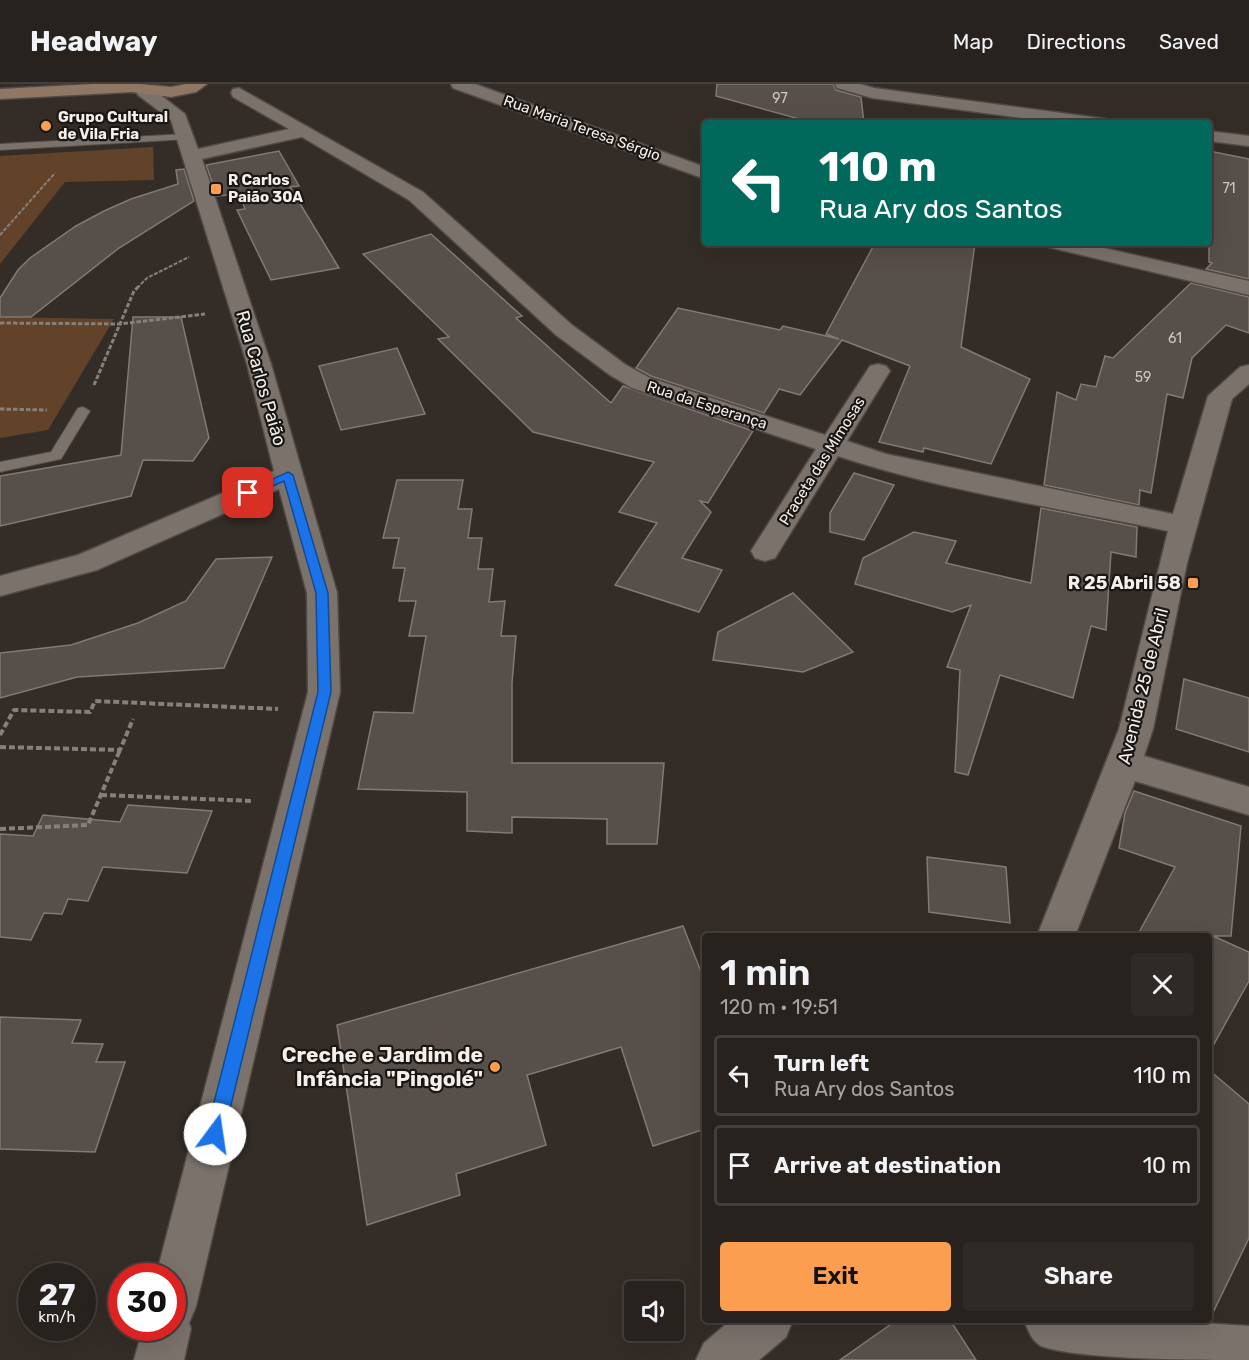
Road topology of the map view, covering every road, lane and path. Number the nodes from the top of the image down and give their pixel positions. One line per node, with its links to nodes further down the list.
1 (44, 84): 6 (main road)
2 (459, 84): 14 (street, Rua Maria Teresa Sérgio)
3 (843, 84): 8 (street)
4 (197, 85): 5 (main road); 11 (street)
5 (133, 87): 6 (main road); 11 (street)
6 (5, 93)
7 (239, 93): 9 (street, Rua da Esperança)
8 (1076, 120)
9 (305, 131): 11 (street); 27 (street, Rua da Esperança)
10 (1212, 136): 12 (street)
11 (185, 137): 13 (lane); 17 (street, Rua Carlos Paião)
12 (1249, 141)
13 (0, 147)
14 (702, 172)
15 (54, 173): 16 (path)
16 (0, 235)
17 (219, 243): 20 (street, Rua Carlos Paião); 22 (path)
18 (1068, 246): 19 (street)
19 (1249, 288)
20 (242, 310): 22 (path); 29 (street, Rua Carlos Paião)
21 (0, 323): 22 (path)
22 (120, 324): 26 (path)
23 (878, 371): 27 (street, Praceta das Mimosas)
24 (1249, 372): 30 (street, Avenida 25 de Abril)
25 (0, 409): 26 (path)
26 (83, 411): 28 (lane)
27 (833, 445): 30 (street, Rua da Esperança); 31 (street, Praceta das Mimosas)
28 (0, 467)
29 (288, 475): 32 (street); 33 (street, Rua Carlos Paião)
30 (1184, 525): 38 (street, Avenida 25 de Abril)
31 (765, 552)
32 (0, 586)
33 (320, 711): 35 (path); 41 (street, Rua Carlos Paião)
34 (133, 719): 37 (path)
35 (0, 735)
36 (0, 747): 37 (path)
37 (120, 750): 39 (path)
38 (1124, 764): 40 (street); 43 (street, Avenida 25 de Abril)
39 (101, 795): 41 (path); 42 (path)
40 (1249, 801)
41 (297, 803): 44 (street, Rua Carlos Paião)
42 (0, 829)
43 (1057, 933)
44 (183, 1263)
45 (1051, 1323): 47 (street)
46 (164, 1341): 48 (street)
47 (1249, 1351)
48 (159, 1360)

